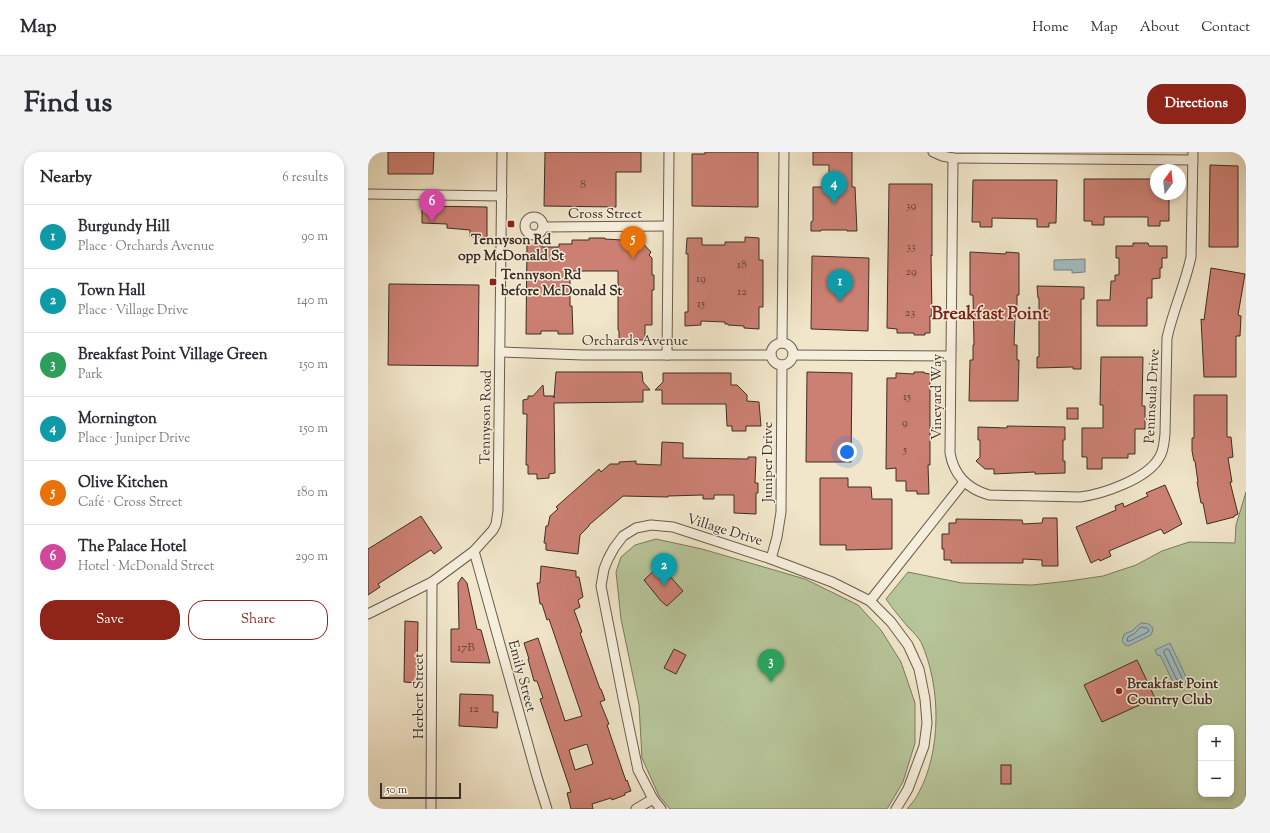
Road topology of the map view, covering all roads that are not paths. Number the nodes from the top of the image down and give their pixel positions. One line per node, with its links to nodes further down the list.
1 (502, 152): 8 (street, Tennyson Road)
2 (669, 152): 9 (street)
3 (784, 152): 11 (street)
4 (932, 152): 6 (street)
5 (1193, 156): 6 (street); 18 (street, Peninsula Drive)
6 (953, 158): 16 (street, Vineyard Way)
7 (368, 194): 8 (street)
8 (502, 196): 12 (street, Tennyson Road)
9 (668, 226): 10 (street, Cross Street); 13 (street)
10 (543, 227)
11 (782, 343): 14 (street); 15 (street)
12 (500, 352): 13 (street, Orchards Avenue); 19 (street, Tennyson Road)
13 (667, 355): 14 (street, Orchards Avenue)
14 (771, 355): 17 (street)
15 (793, 355): 16 (street); 17 (street)
16 (950, 356): 18 (street, Vineyard Way)
17 (782, 365): 20 (street, Juniper Drive)
18 (964, 482): 22 (street)
19 (474, 551): 21 (street, Tennyson Road); 26 (street, Emily Street)
20 (771, 558): 22 (street, Village Drive); 24 (street, Village Drive)
21 (432, 582): 23 (street, Tennyson Road); 25 (street, Herbert Street)
22 (870, 601): 29 (street, Village Drive)
23 (368, 614)
24 (653, 799): 27 (street); 28 (street, Village Drive)
25 (431, 809)
26 (547, 809)
27 (636, 809)
28 (661, 809)
29 (896, 809)

